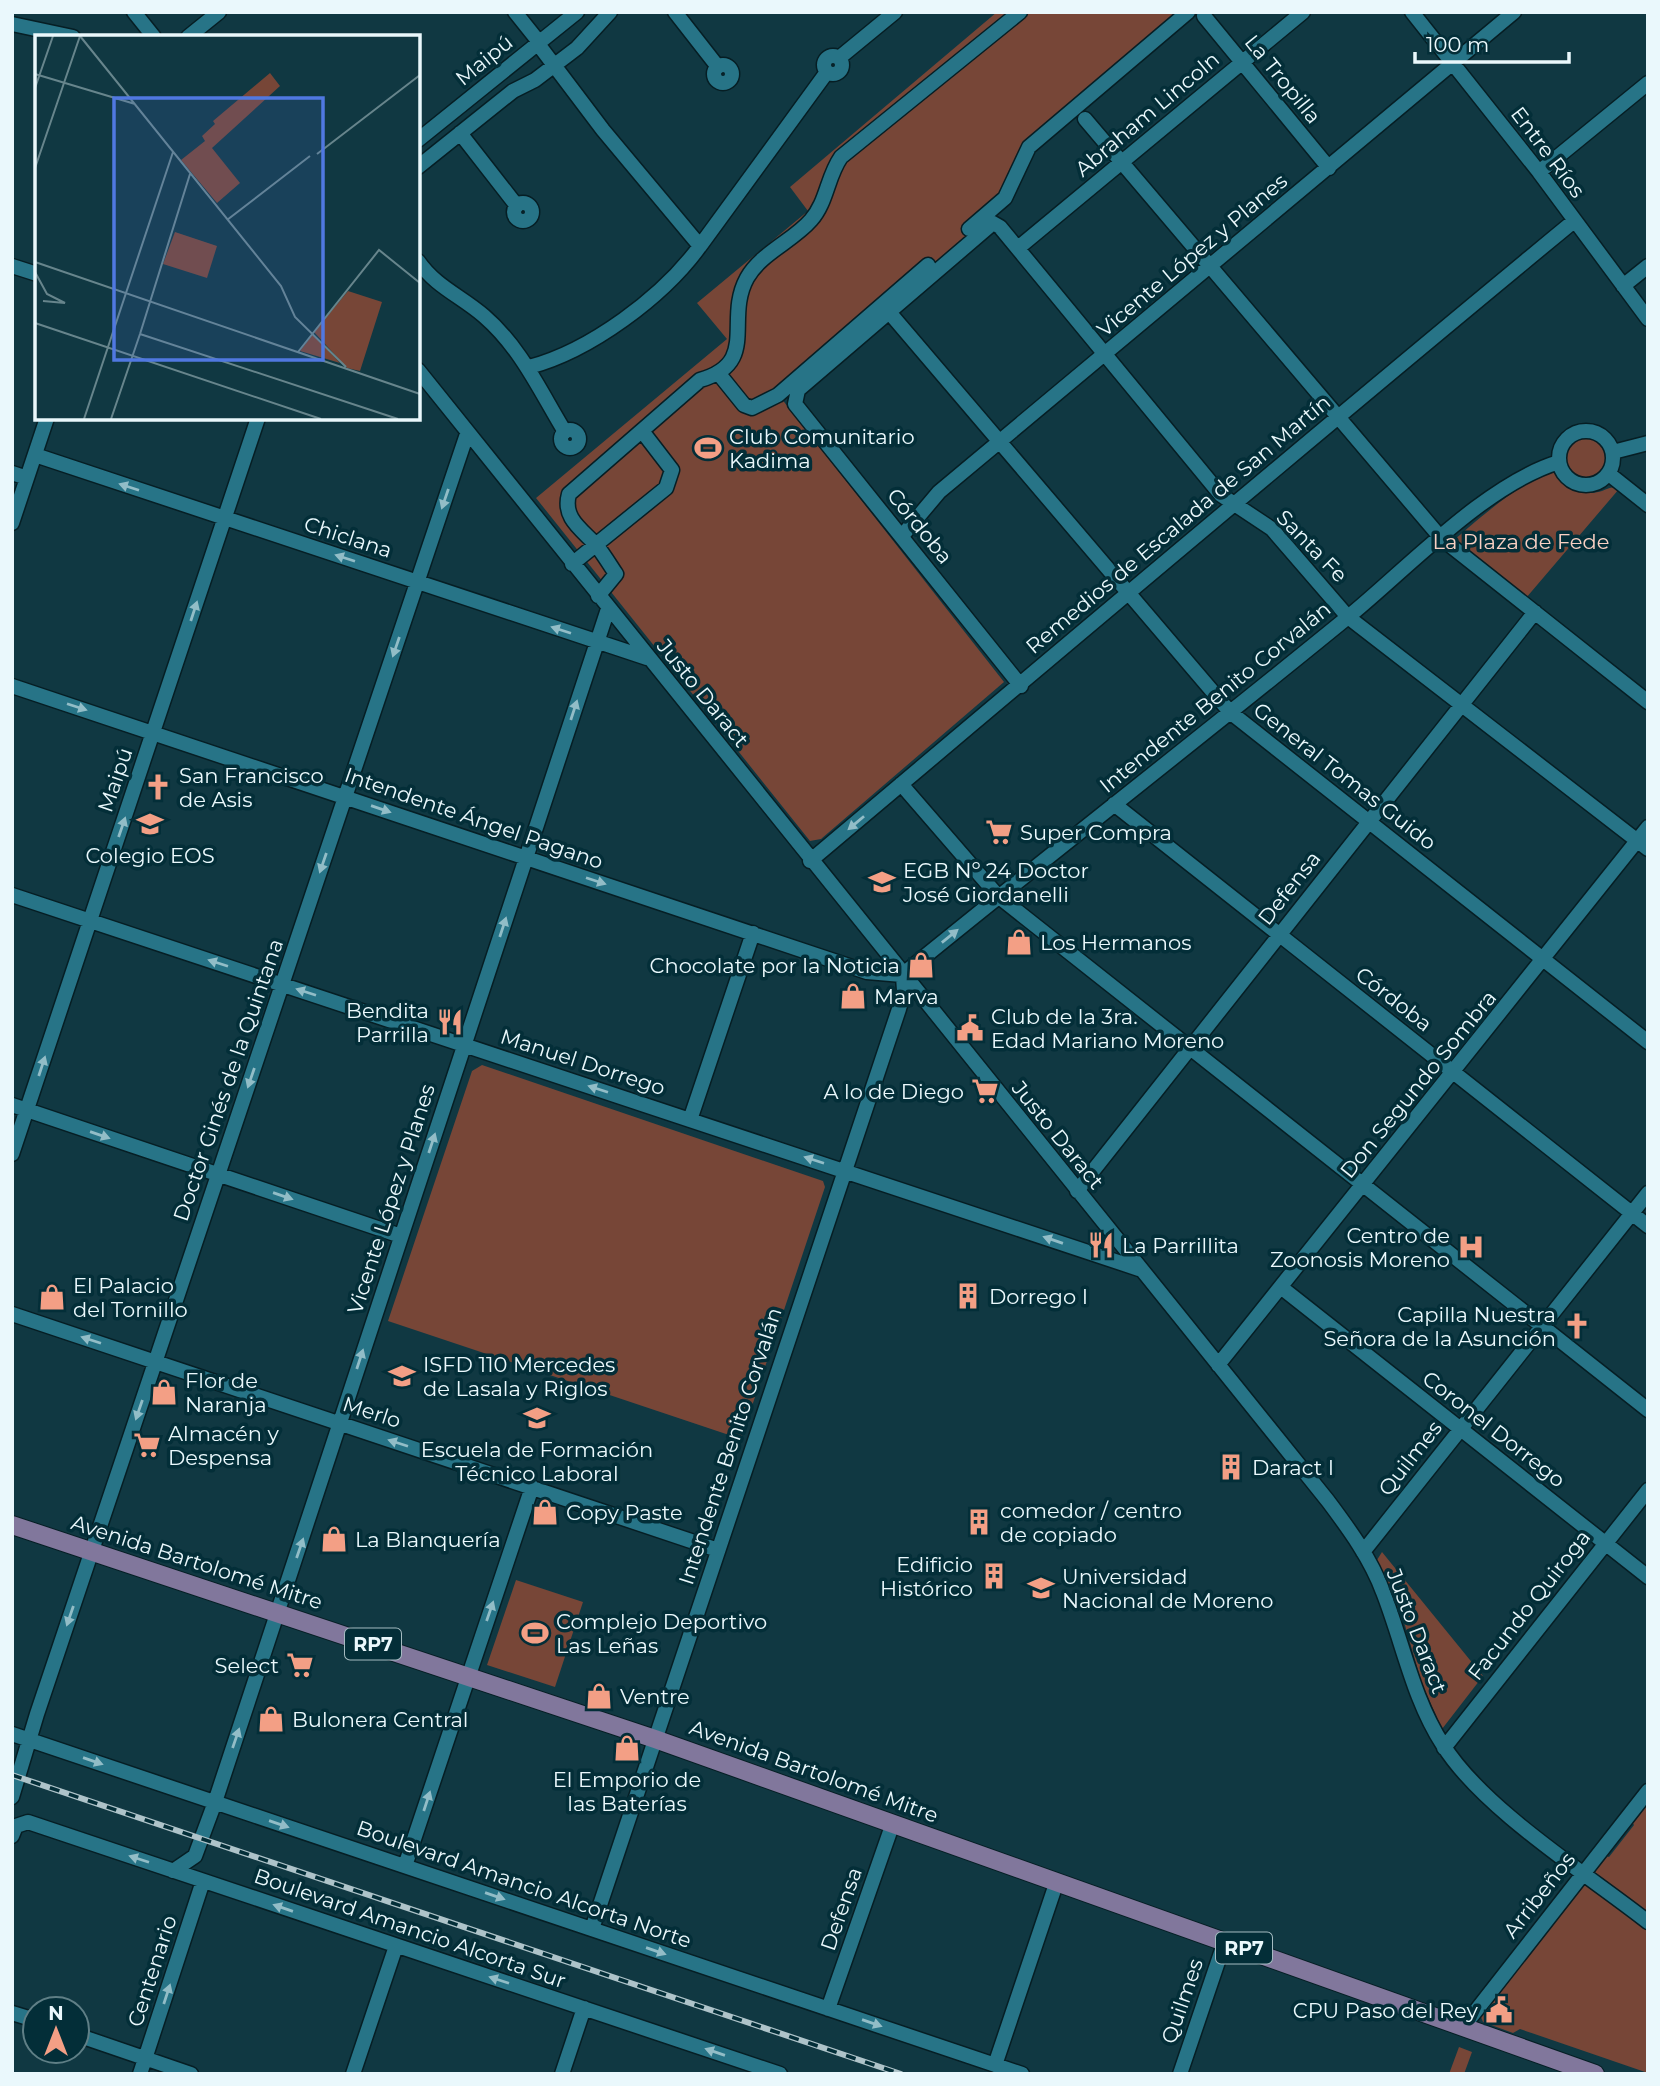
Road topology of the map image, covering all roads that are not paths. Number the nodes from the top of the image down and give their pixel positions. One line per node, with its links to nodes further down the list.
1 (134, 12): 16 (street)
2 (219, 12): 17 (street)
3 (515, 12): 18 (street)
4 (577, 12): 18 (street, Maipú)
5 (610, 12): 21 (street)
6 (675, 12): 22 (street)
7 (895, 12): 33 (street)
8 (1020, 12): 46 (street)
9 (1188, 12): 46 (street)
10 (1303, 12): 19 (street, Abraham Lincoln)
11 (1412, 12): 20 (street, Entre Ríos)
12 (1514, 12): 20 (street, Vicente López y Planes)
13 (1205, 16): 19 (street, La Tropilla)
14 (12, 24): 15 (street)
15 (64, 35)
16 (152, 35)
17 (190, 35)
18 (538, 43): 21 (street); 26 (street, Maipú)
19 (1243, 62): 27 (street, Abraham Lincoln); 29 (street, La Tropilla)
20 (1454, 64): 29 (street, Vicente López y Planes); 30 (street, Entre Ríos)
21 (554, 66): 25 (street); 33 (street)
22 (718, 66)
23 (1648, 83): 30 (street)
24 (1085, 119): 27 (street)
25 (460, 133): 28 (street); 31 (street)
26 (420, 137)
27 (1121, 163): 34 (street, Abraham Lincoln); 38 (street)
28 (420, 165)
29 (1329, 168): 38 (street, Vicente López y Planes)
30 (1539, 172): 32 (street, Entre Ríos)
31 (517, 206)
32 (1574, 221): 40 (street, Entre Ríos); 47 (street, Remedios de Escalada de San Martín)
33 (699, 246): 44 (street)
34 (1018, 248): 41 (street, Santa Fe); 43 (street, Santa Fe)
35 (420, 263): 44 (street)
36 (12, 266): 39 (street)
37 (1648, 266): 40 (street)
38 (1209, 268): 43 (street, Vicente López y Planes); 47 (street)
39 (35, 273)
40 (1623, 286): 42 (street, Entre Ríos)
41 (889, 312): 53 (street, General Tomas Guido); 65 (street, Córdoba)
42 (1648, 319)
43 (1105, 355): 53 (street, Vicente López y Planes); 61 (street, Santa Fe)
44 (528, 367): 51 (street)
45 (420, 373): 52 (street, Justo Daract)
46 (719, 374): 50 (street)
47 (1336, 417): 61 (street, Remedios de Escalada de San Martín); 66 (street)
48 (46, 420): 56 (street)
49 (257, 420): 63 (street, Maipú)
50 (642, 431): 67 (street); 67 (street)
51 (565, 432)
52 (467, 434): 68 (street, Justo Daract); 69 (street, Doctor Ginés de la Quintana, one-way to 69)
53 (1000, 442): 65 (street, Vicente López y Planes); 70 (street, General Tomas Guido)
54 (1648, 443): 55 (street)
55 (1613, 452): 57 (street); 59 (street)
56 (35, 456): 60 (street); 63 (street, Chiclana, one-way to 56)
57 (1559, 462): 59 (street); 66 (street, Intendente Benito Corvalán)
58 (12, 473): 60 (street)
59 (1609, 474): 62 (street)
60 (27, 478): 64 (street)
61 (1233, 504): 70 (street, Remedios de Escalada de San Martín); 74 (street, Santa Fe)
62 (1648, 505)
63 (225, 518): 69 (street, Chiclana, one-way to 63); 82 (street, Maipú, one-way to 63)
64 (12, 523)
65 (902, 536): 78 (street, Córdoba)
66 (1441, 538): 73 (street); 74 (street, Intendente Benito Corvalán)
67 (596, 545): 68 (street); 71 (street)
68 (572, 564): 71 (street, Justo Daract)
69 (417, 582): 75 (street, Chiclana, one-way to 69); 84 (street, Doctor Ginés de la Quintana, one-way to 84)
70 (1129, 592): 78 (street, Remedios de Escalada de San Martín); 81 (street, General Tomas Guido)
71 (598, 596): 72 (street, Justo Daract)
72 (608, 609): 75 (street, Vicente López y Planes); 76 (street, Justo Daract)
73 (1535, 612): 79 (street); 80 (street, Defensa)
74 (1348, 617): 80 (street, Santa Fe); 81 (street, Intendente Benito Corvalán)
75 (597, 642): 76 (street, Chiclana); 89 (street, Vicente López y Planes, one-way to 75)
76 (649, 659): 90 (street, Justo Daract)
77 (12, 686): 82 (street, Intendente Ángel Pagano, one-way to 82)
78 (1021, 686): 83 (street, Remedios de Escalada de San Martín)
79 (1648, 702)
80 (1462, 704): 86 (street, Defensa); 88 (street, Santa Fe)
81 (1230, 712): 85 (street, Intendente Benito Corvalán); 86 (street, General Tomas Guido)
82 (153, 732): 84 (street, Intendente Ángel Pagano); 93 (street, Maipú, one-way to 82)
83 (901, 784): 90 (street, Remedios de Escalada de San Martín, one-way to 90); 92 (street)
84 (345, 797): 89 (street, Intendente Ángel Pagano, one-way to 89); 98 (street, Doctor Ginés de la Quintana, one-way to 98)
85 (1114, 804): 92 (street, Intendente Benito Corvalán); 95 (street, Córdoba)
86 (1369, 821): 95 (street, Defensa); 96 (street, General Tomas Guido)
87 (1648, 827): 88 (street, Don Segundo Sombra)
88 (1642, 845): 96 (street, Don Segundo Sombra)
89 (526, 857): 94 (street, Intendente Ángel Pagano, one-way to 94); 100 (street, Vicente López y Planes, one-way to 89)
90 (810, 861): 97 (street, Justo Daract)
91 (12, 895): 93 (street, Manuel Dorrego)
92 (998, 896): 97 (street, Intendente Benito Corvalán, one-way to 92); 101 (street)
93 (90, 921): 98 (street, Manuel Dorrego, one-way to 93); 104 (street, Maipú, one-way to 93)
94 (753, 933): 97 (street, Intendente Ángel Pagano); 105 (street)
95 (1279, 934): 101 (street, Defensa); 102 (street, Córdoba)
96 (1544, 960): 99 (street, General Tomas Guido); 102 (street, Don Segundo Sombra)
97 (902, 975): 107 (street, Intendente Benito Corvalán); 110 (street, Justo Daract)
98 (282, 984): 100 (street, Manuel Dorrego, one-way to 98); 108 (street, Doctor Ginés de la Quintana, one-way to 108)
99 (1648, 1042)
100 (464, 1045): 105 (street, Manuel Dorrego, one-way to 100); 114 (street, Vicente López y Planes, one-way to 100)
101 (1190, 1048): 109 (street); 110 (street, Defensa)
102 (1454, 1073): 109 (street, Don Segundo Sombra); 112 (street, Córdoba)
103 (12, 1105): 104 (street)
104 (27, 1110): 106 (street, Maipú); 108 (street, one-way to 108)
105 (690, 1120): 107 (street, Manuel Dorrego, one-way to 105)
106 (12, 1154)
107 (845, 1170): 115 (street, Manuel Dorrego, one-way to 107); 128 (street, Intendente Benito Corvalán)
108 (219, 1174): 114 (street, one-way to 114); 119 (street, Doctor Ginés de la Quintana)
109 (1364, 1186): 116 (street, Don Segundo Sombra); 118 (street)
110 (1077, 1191): 115 (street, Justo Daract)
111 (1648, 1193): 112 (street, Quilmes)
112 (1632, 1213): 113 (street, Córdoba); 118 (street, Quilmes)
113 (1648, 1226)
114 (401, 1236): 122 (street, Vicente López y Planes, one-way to 114)
115 (1141, 1270): 120 (street, Justo Daract)
116 (1282, 1288): 120 (street, Don Segundo Sombra); 123 (street, Coronel Dorrego)
117 (12, 1314): 119 (street, Merlo, one-way to 117)
118 (1542, 1326): 121 (street); 123 (street, Quilmes)
119 (155, 1362): 122 (street, Merlo); 129 (street, Doctor Ginés de la Quintana, one-way to 129)
120 (1218, 1365): 130 (street, Justo Daract)
121 (1648, 1410)
122 (340, 1424): 124 (street, Merlo, one-way to 122); 132 (street, Vicente López y Planes, one-way to 122)
123 (1460, 1429): 127 (street, Coronel Dorrego); 130 (street, Quilmes)
124 (532, 1488): 128 (street, Merlo); 133 (street, one-way to 124)
125 (1648, 1490): 127 (street, Facundo Quiroga)
126 (12, 1525): 129 (main road, Avenida Bartolomé Mitre / RP7)
127 (1605, 1543): 131 (street, Coronel Dorrego); 137 (street, Facundo Quiroga)
128 (718, 1550): 135 (street, Intendente Benito Corvalán)
129 (92, 1551): 132 (main road, Avenida Bartolomé Mitre / RP7); 136 (street, Doctor Ginés de la Quintana, one-way to 136)
130 (1363, 1552): 137 (street, Justo Daract)
131 (1648, 1577)
132 (278, 1613): 133 (main road, Avenida Bartolomé Mitre / RP7); 140 (street, Vicente López y Planes, one-way to 132)
133 (469, 1676): 135 (main road, Avenida Bartolomé Mitre / RP7); 144 (street, one-way to 133)
134 (12, 1734): 136 (street, Boulevard Amancio Alcorta Norte)
135 (655, 1739): 141 (main road, Avenida Bartolomé Mitre / RP7); 150 (street, Intendente Benito Corvalán)
136 (29, 1740): 139 (street, Doctor Ginés de la Quintana); 140 (street, Boulevard Amancio Alcorta Norte, one-way to 140)
137 (1444, 1748): 146 (street, Justo Daract)
138 (1648, 1791): 146 (street, Arribeños)
139 (12, 1797)
140 (215, 1802): 143 (street, Vicente López y Planes); 144 (street, Boulevard Amancio Alcorta Norte, one-way to 144)
141 (893, 1824): 148 (main road, Avenida Bartolomé Mitre / RP7); 154 (street, Defensa)
142 (12, 1836): 145 (street, Boulevard Amancio Alcorta Sur, one-way to 142)
143 (195, 1856): 145 (street); 147 (street)
144 (405, 1866): 150 (street, Boulevard Amancio Alcorta Norte, one-way to 150)
145 (173, 1871): 147 (street, Boulevard Amancio Alcorta Sur)
146 (1582, 1872): 149 (street, Justo Daract); 155 (street, Arribeños)
147 (203, 1881): 152 (street, Boulevard Amancio Alcorta Sur, one-way to 147); 157 (street, Centenario, one-way to 147)
148 (1057, 1881): 151 (main road, Avenida Bartolomé Mitre / RP7); 158 (street)
149 (1648, 1922)
150 (592, 1929): 154 (street, Boulevard Amancio Alcorta Norte, one-way to 154)
151 (1225, 1941): 155 (main road, Avenida Bartolomé Mitre / RP7); 165 (street, Quilmes)
152 (396, 1946): 153 (street, Boulevard Amancio Alcorta Sur, one-way to 152); 162 (street)
153 (584, 2008): 159 (street, Boulevard Amancio Alcorta Sur, one-way to 153); 163 (street)
154 (828, 2009): 158 (street, Boulevard Amancio Alcorta Norte, one-way to 158)
155 (1464, 2026): 166 (main road, Avenida Bartolomé Mitre / RP7)
156 (91, 2040): 157 (street)
157 (145, 2058): 160 (street, Centenario); 161 (street)
158 (995, 2065): 164 (street, Boulevard Amancio Alcorta Norte)
159 (775, 2073)
160 (140, 2074)
161 (191, 2074)
162 (353, 2074)
163 (562, 2074)
164 (1022, 2074)
165 (1180, 2074)
166 (1595, 2074)

